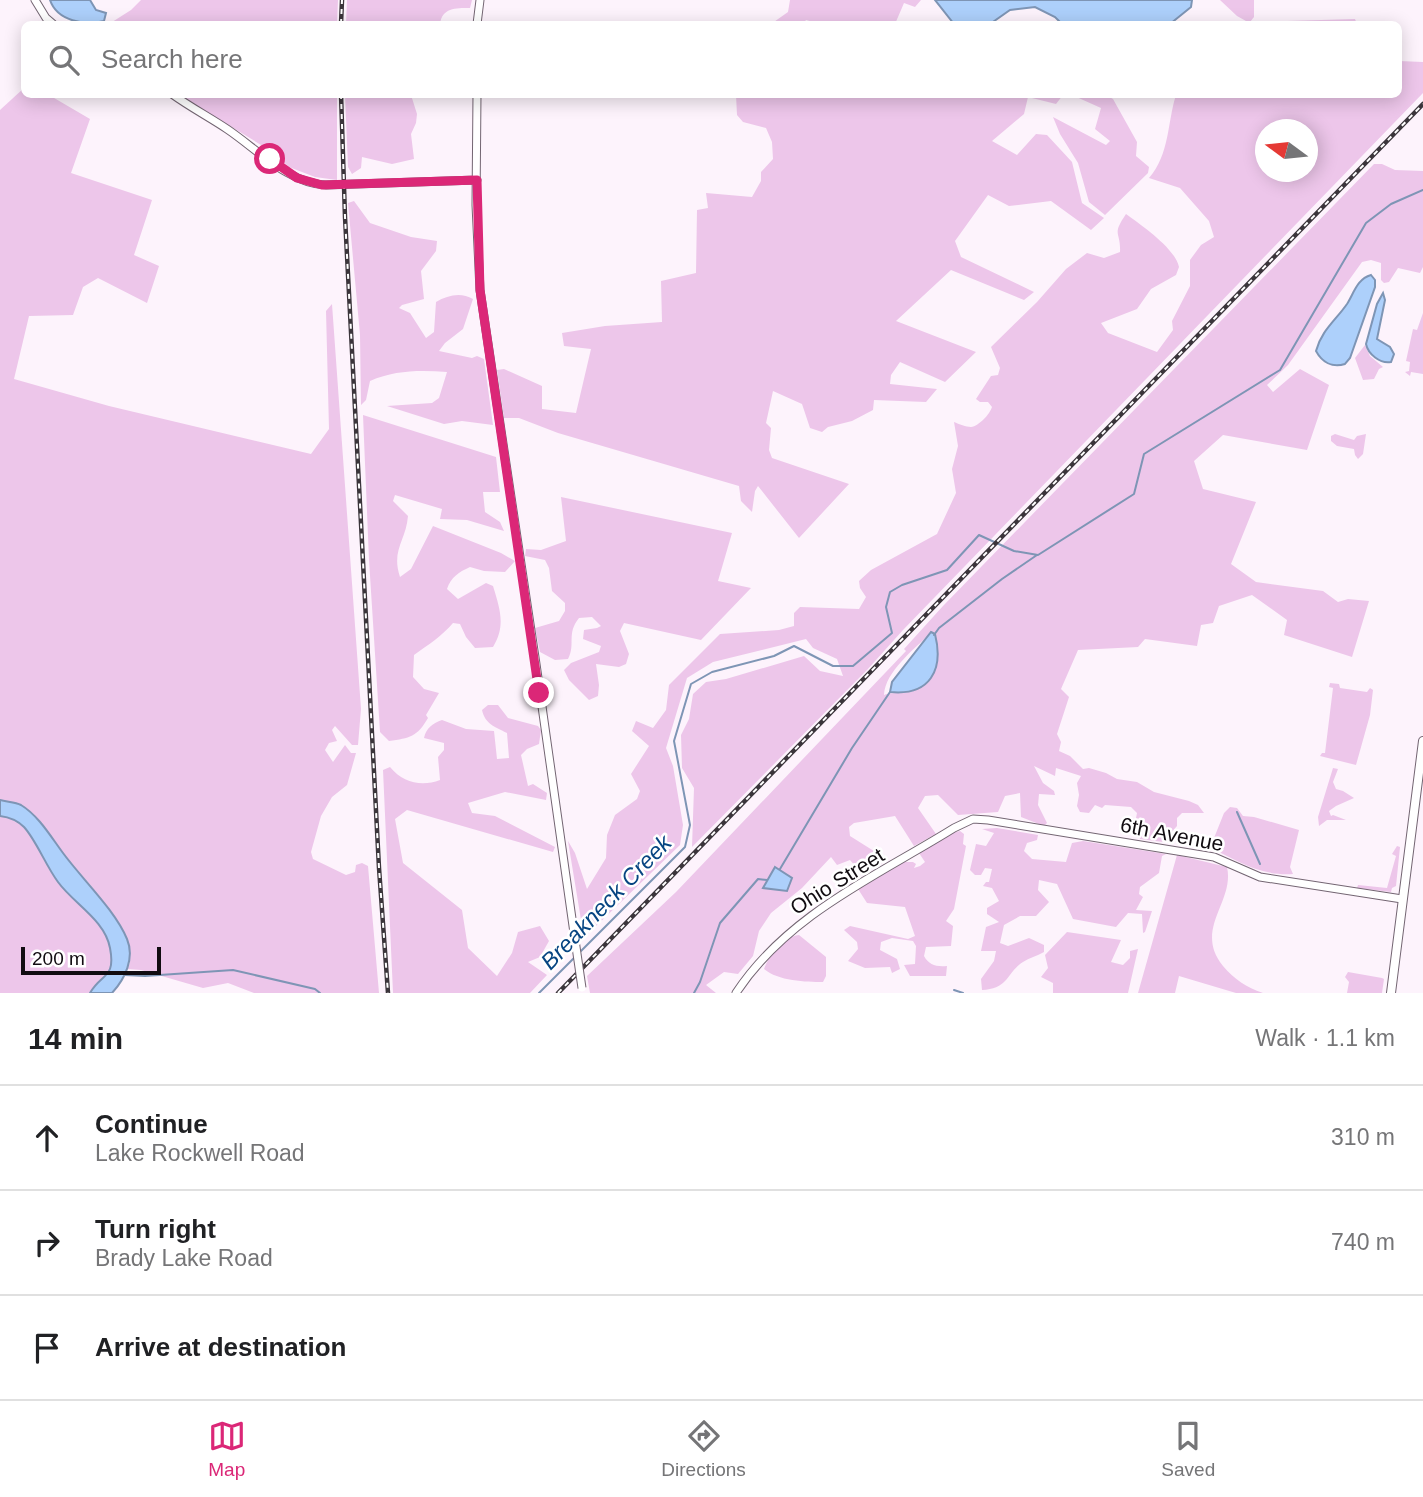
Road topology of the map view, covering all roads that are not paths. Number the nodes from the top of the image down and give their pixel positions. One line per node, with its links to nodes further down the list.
1 (35, 0): 3 (street)
2 (480, 0): 4 (street)
3 (50, 21)
4 (477, 21)
5 (178, 98): 7 (street)
6 (477, 98): 7 (street)
7 (477, 180): 11 (street, bridge)
8 (1423, 741): 10 (main road)
9 (973, 819): 10 (street, 6th Avenue); 12 (street, Ohio Street)
10 (1402, 899): 13 (main road)
11 (583, 991)
12 (736, 993)
13 (1391, 993)

